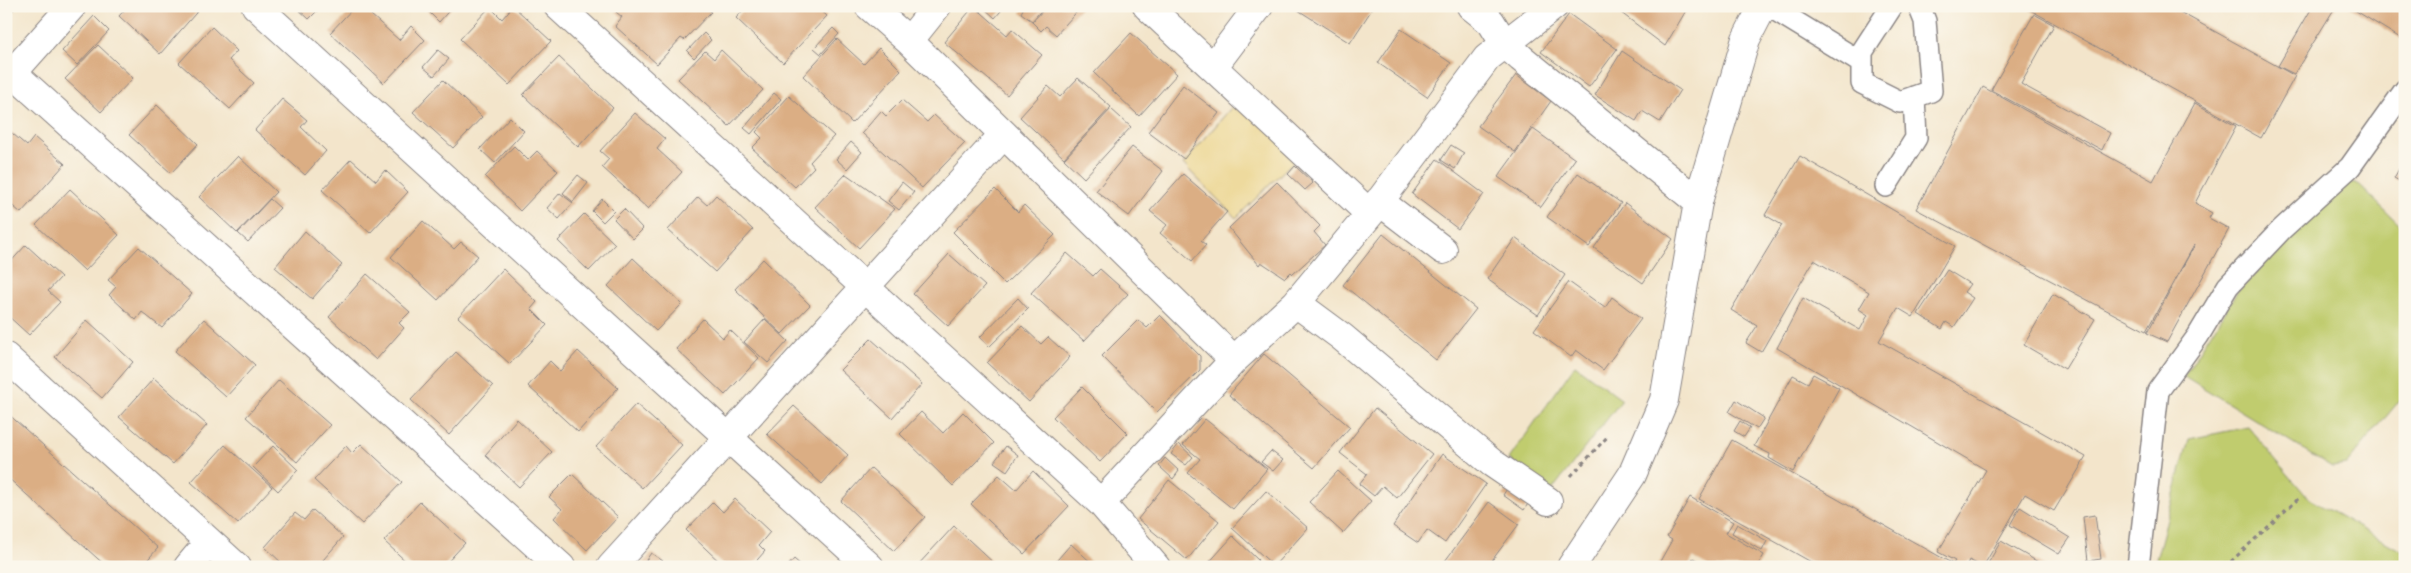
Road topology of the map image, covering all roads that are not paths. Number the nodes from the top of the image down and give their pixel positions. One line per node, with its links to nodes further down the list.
1 (72, 6): 18 (street)
2 (256, 6): 30 (street)
3 (558, 6): 26 (street)
4 (869, 6): 14 (street)
5 (937, 6): 14 (street)
6 (1147, 6): 17 (street)
7 (1259, 6): 17 (street)
8 (1471, 6): 15 (street)
9 (1554, 6): 15 (street)
10 (1763, 6): 23 (street)
11 (1769, 6): 16 (lane)
12 (1892, 6): 16 (lane)
13 (1918, 6): 20 (lane)
14 (908, 41): 21 (street)
15 (1504, 43): 23 (street); 24 (street)
16 (1862, 63): 20 (lane)
17 (1213, 67): 24 (street)
18 (8, 73): 36 (street)
19 (2405, 90): 41 (lane)
20 (1914, 97): 22 (lane)
21 (1004, 134): 26 (street); 29 (street)
22 (1886, 186)
23 (1698, 202): 40 (street)
24 (1375, 207): 25 (street); 27 (street)
25 (1444, 250)
26 (865, 286): 30 (street); 32 (street)
27 (1296, 303): 29 (street); 31 (street)
28 (6, 357): 33 (street)
29 (1234, 360): 32 (street)
30 (727, 439): 37 (street); 38 (street)
31 (1548, 501)
32 (1100, 503): 39 (street)
33 (209, 542): 34 (street); 35 (street)
34 (188, 567)
35 (237, 567)
36 (561, 567)
37 (611, 567)
38 (870, 567)
39 (1156, 567)
40 (1571, 567)
41 (2138, 567)

